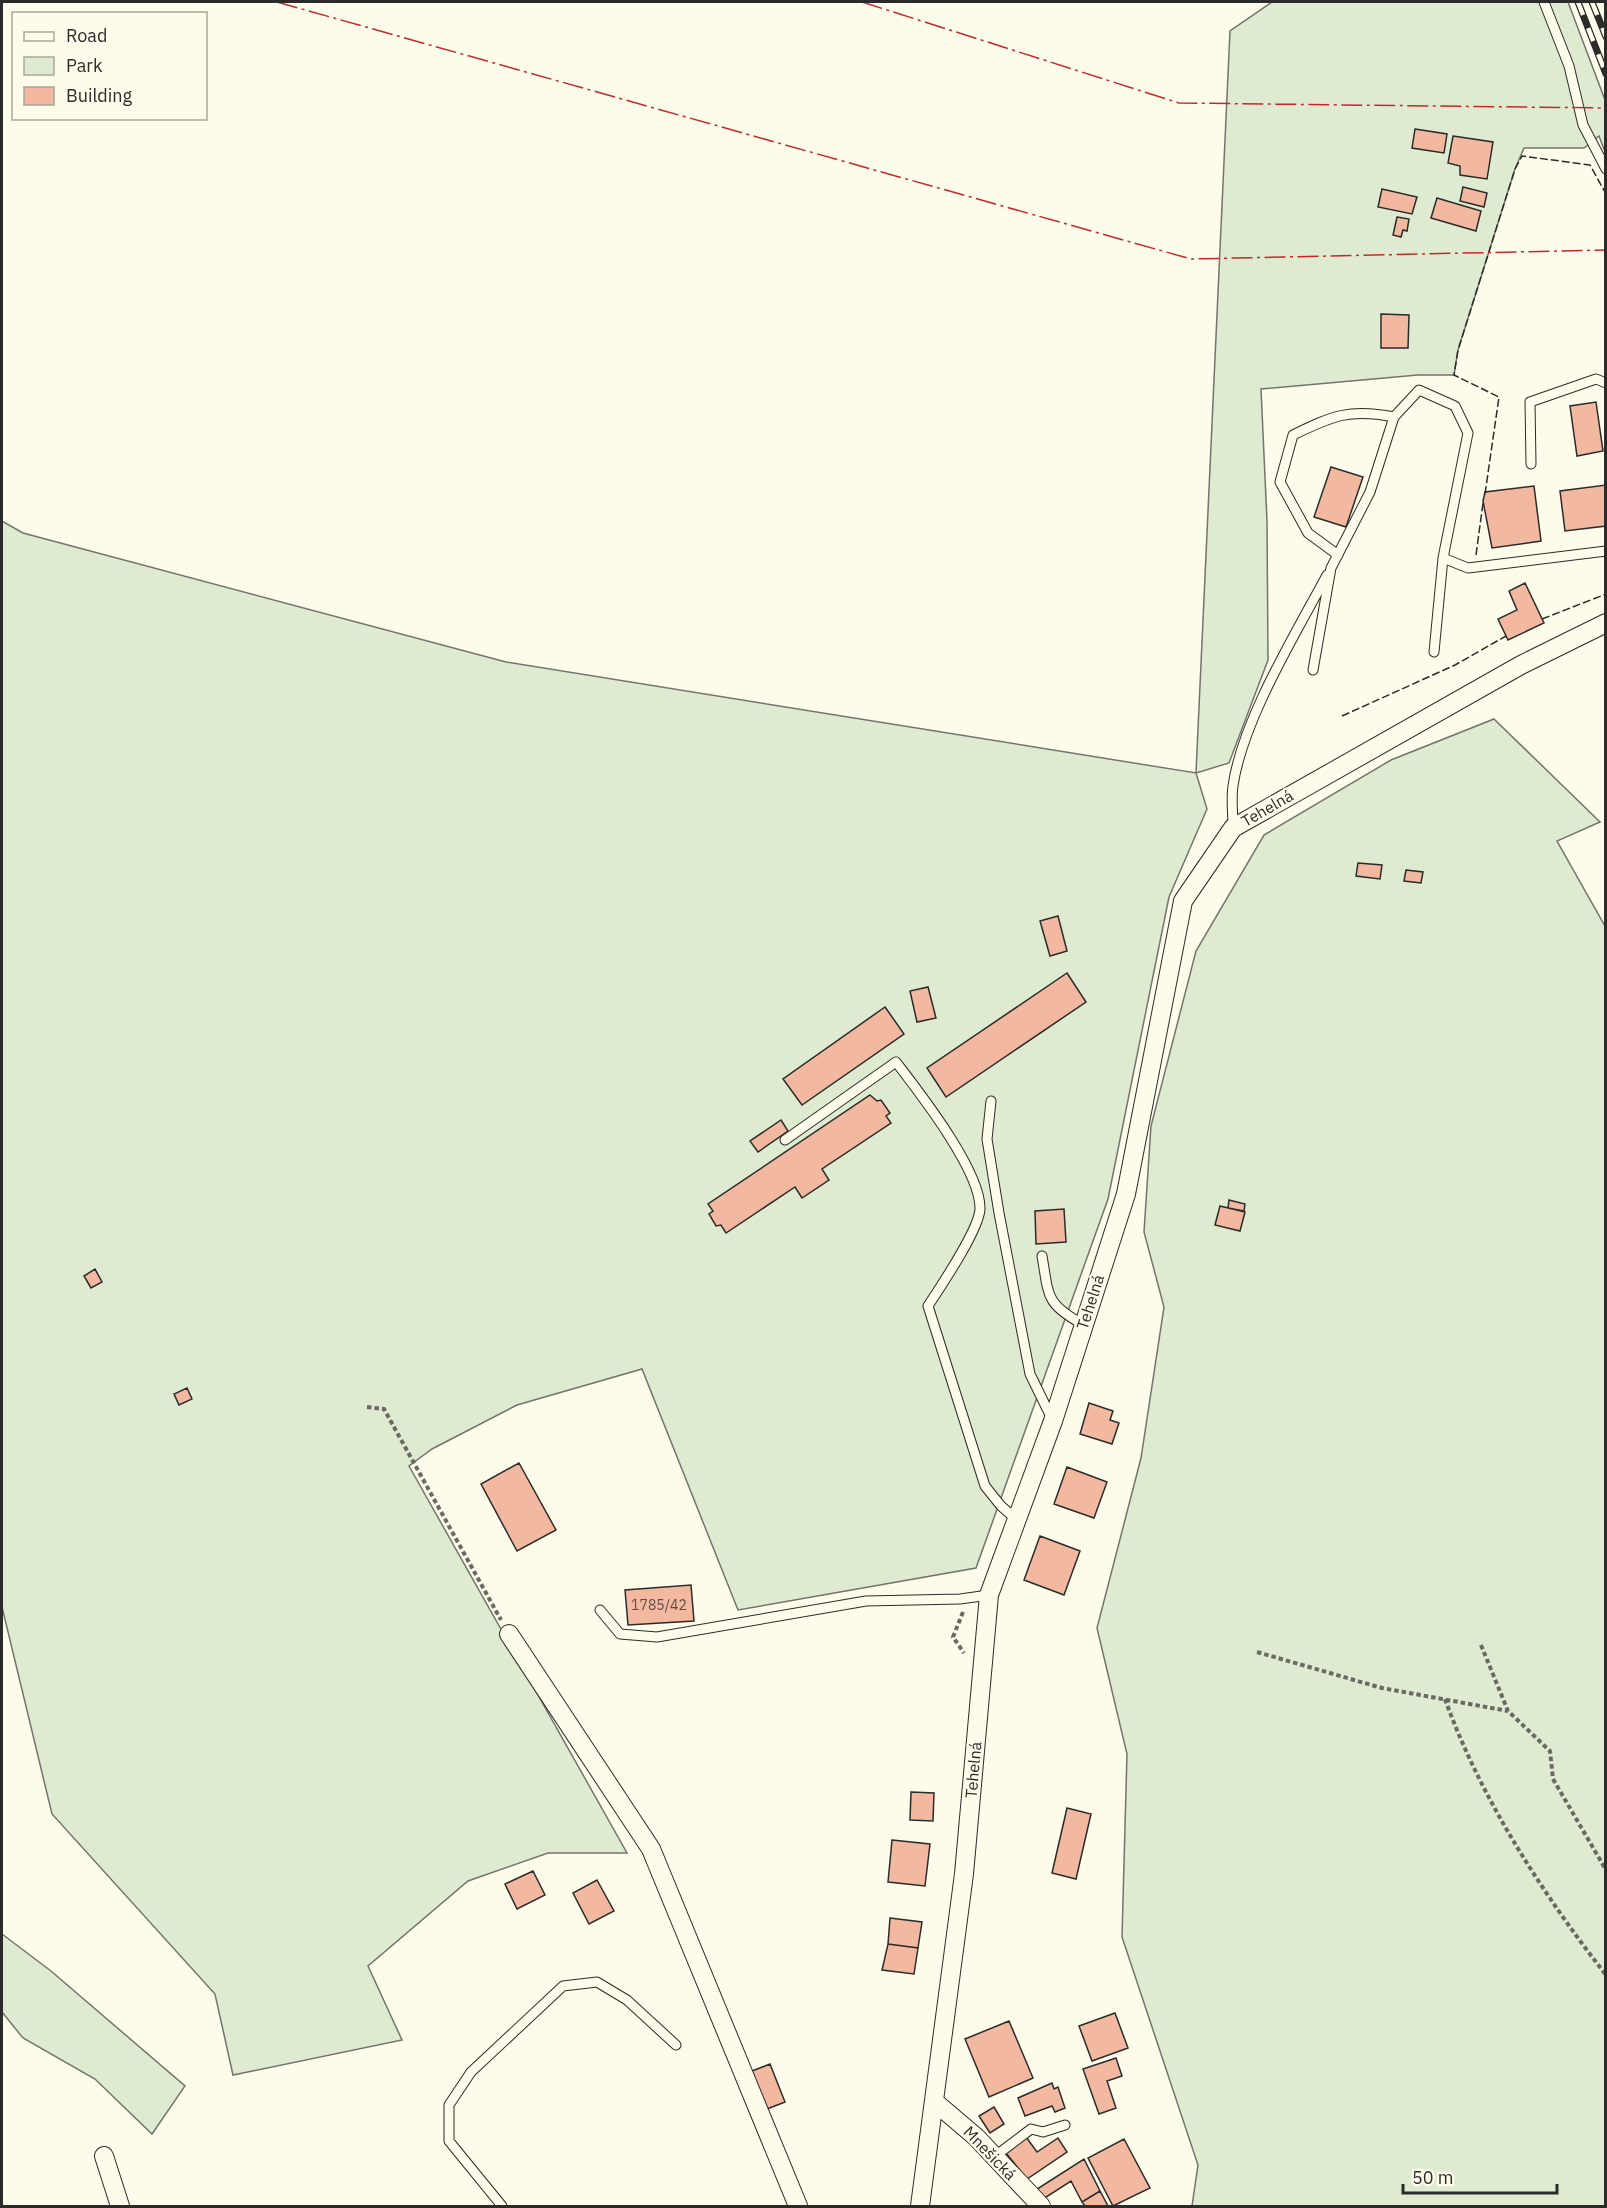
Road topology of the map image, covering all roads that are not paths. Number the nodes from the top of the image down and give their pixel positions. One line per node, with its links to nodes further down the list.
1 (1544, 2): 2 (lane)
2 (1605, 168)
3 (1605, 383): 5 (lane)
4 (1394, 417): 7 (lane); 7 (lane); 8 (lane)
5 (1531, 464)
6 (1605, 551): 8 (lane)
7 (1338, 555): 9 (lane)
8 (1443, 558): 11 (lane)
9 (1331, 568): 12 (lane); 13 (lane)
10 (1605, 623): 13 (street, Tehelná)
11 (1434, 652)
12 (1313, 670)
13 (1233, 828): 17 (street, Tehelná)
14 (991, 1101): 18 (lane)
15 (785, 1140): 19 (lane)
16 (1042, 1256): 17 (lane)
17 (1082, 1324): 18 (street, Tehelná)
18 (1053, 1421): 19 (street, Tehelná)
19 (1016, 1519): 20 (street, Tehelná)
20 (990, 1595): 21 (lane); 24 (street, Tehelná)
21 (600, 1610)
22 (509, 1634): 30 (street)
23 (676, 2045): 29 (lane)
24 (936, 2103): 27 (street, Mnešická); 31 (street, Tehelná)
25 (1065, 2125): 27 (lane)
26 (104, 2156): 28 (street)
27 (994, 2157): 32 (street, Mnešická)
28 (120, 2206)
29 (502, 2206)
30 (798, 2206)
31 (920, 2206)
32 (1041, 2206)

